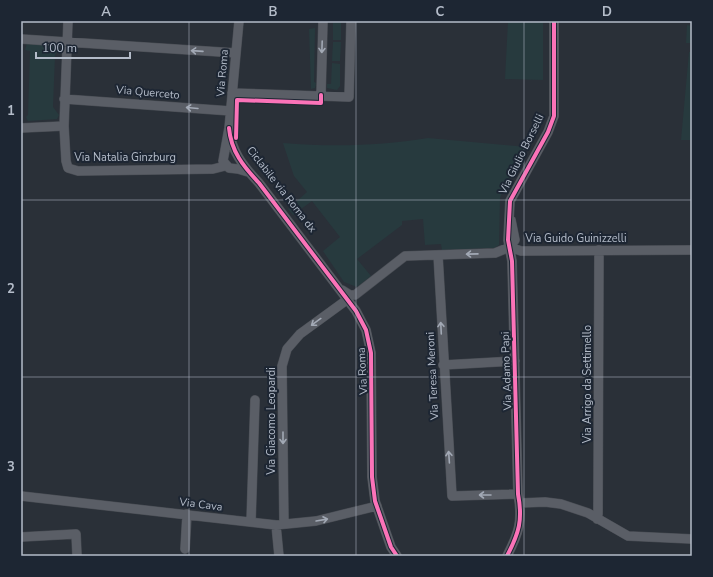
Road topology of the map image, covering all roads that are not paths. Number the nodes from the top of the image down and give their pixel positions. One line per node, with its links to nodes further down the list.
1 (68, 21): 7 (street)
2 (239, 21): 8 (street, Via Roma)
3 (323, 21): 10 (street, one-way to 10)
4 (351, 21): 10 (street)
5 (553, 24): 20 (street, Via Giulio Borselli)
6 (21, 38): 7 (street)
7 (66, 42): 8 (street, one-way to 7); 11 (street)
8 (236, 53): 9 (street, Via Roma)
9 (232, 93): 10 (street); 12 (street, Via Roma)
10 (321, 95)
11 (64, 99): 12 (street, Via Querceto, one-way to 11); 13 (street)
12 (231, 111): 15 (street, Via Roma)
13 (64, 126): 14 (street); 17 (street, Via Natalia Ginzburg)
14 (21, 128)
15 (230, 153): 16 (street, Via Roma); 17 (street, Via Roma)
16 (240, 159): 18 (street); 19 (street, Via Roma)
17 (225, 166): 18 (street, Via Roma)
18 (235, 168): 19 (street, Via Roma)
19 (248, 172): 24 (street, Via Roma)
20 (510, 247): 21 (street, Via Guido Guinizzelli); 23 (street, Via Guido Guinizzelli, one-way to 23); 25 (street, Via Adamo Papi)
21 (599, 250): 22 (street, Via Guido Guinizzelli); 32 (street, Via Arrigo da Settimello)
22 (692, 250)
23 (438, 254): 24 (street, Via Guido Guinizzelli); 26 (street, Via Teresa Meroni, one-way to 23)
24 (352, 297): 30 (street, Via Roma); 34 (street, Via Giacomo Leopardi, one-way to 34)
25 (515, 361): 26 (street); 29 (street, Via Adamo Papi)
26 (443, 365): 29 (street, Via Teresa Meroni, one-way to 26)
27 (255, 400): 33 (street)
28 (21, 496): 31 (street, Via Cava)
29 (519, 498): 32 (street); 41 (street, Via Adamo Papi)
30 (377, 506): 34 (street, Via Cava, one-way to 30); 40 (street, Via Roma)
31 (187, 514): 33 (street, Via Cava); 37 (street)
32 (597, 519): 36 (street)
33 (251, 522): 34 (street, Via Cava)
34 (280, 524): 39 (street, Via Giacomo Leopardi)
35 (21, 537): 38 (street)
36 (692, 539)
37 (185, 549)
38 (77, 556)
39 (279, 556)
40 (397, 556)
41 (507, 556)

